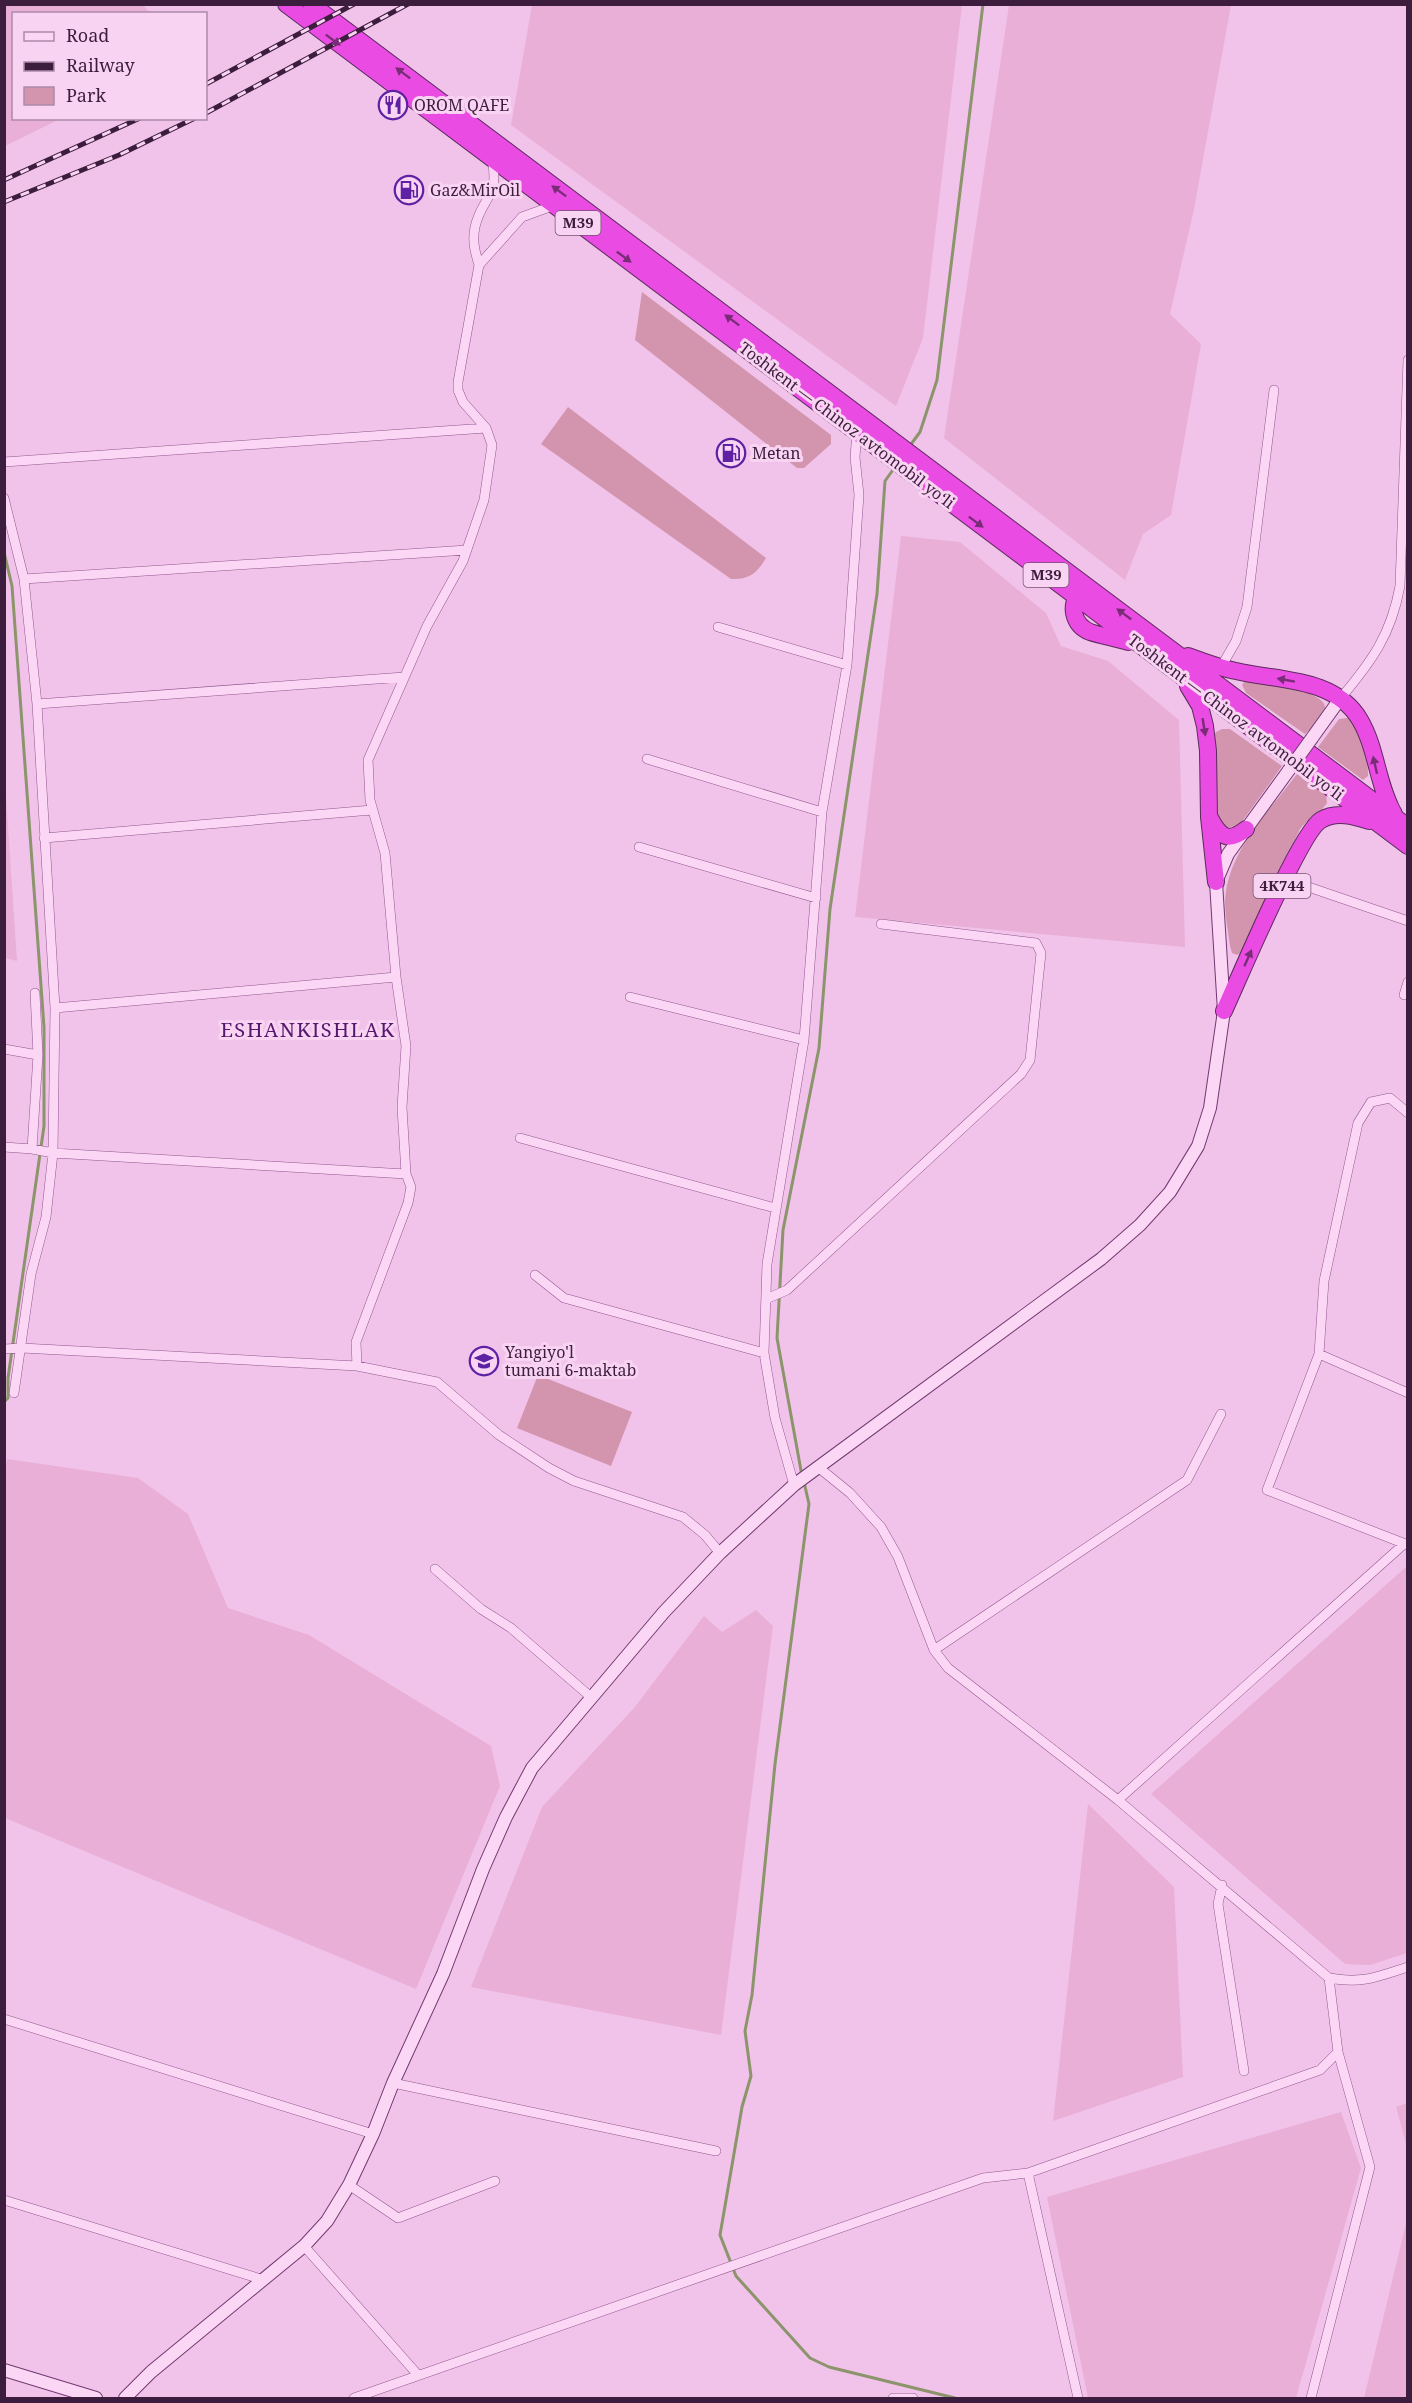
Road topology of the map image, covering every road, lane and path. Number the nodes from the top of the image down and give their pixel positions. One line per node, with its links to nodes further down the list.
1 (286, 4): 3 (highway, Toshkent — Chinoz avtomobil yoʻli / M39, one-way to 3)
2 (318, 6): 9 (highway, Toshkent — Chinoz avtomobil yoʻli / M39, one-way to 2)
3 (491, 158): 4 (highway, Toshkent — Chinoz avtomobil yoʻli / M39); 5 (street)
4 (555, 205): 5 (street); 9 (highway, Toshkent — Chinoz avtomobil yoʻli / M39, one-way to 9)
5 (478, 266): 8 (street)
6 (1407, 360): 11 (street)
7 (1274, 390): 19 (street)
8 (486, 428): 10 (street); 13 (street)
9 (869, 435): 15 (highway, Toshkent — Chinoz avtomobil yoʻli / M39); 18 (street)
10 (4, 462)
11 (1406, 463): 22 (street)
12 (4, 498): 14 (street)
13 (467, 550): 14 (street); 21 (street)
14 (24, 579): 23 (street)
15 (1083, 593): 17 (highway, Toshkent — Chinoz avtomobil yoʻli / M39, one-way to 15); 20 (highway, Toshkent — Chinoz avtomobil yoʻli)
16 (718, 627): 18 (street)
17 (1170, 649): 19 (highway); 28 (highway, Toshkent — Chinoz avtomobil yoʻli / M39)
18 (847, 665): 26 (street)
19 (1221, 667): 22 (highway, one-way to 19)
20 (1180, 675): 27 (highway, one-way to 27); 29 (highway, Toshkent — Chinoz avtomobil yoʻli)
21 (404, 677): 23 (street); 25 (street)
22 (1341, 699): 28 (highway, one-way to 22); 30 (main road, bridge)
23 (37, 704): 31 (street)
24 (647, 759): 26 (street)
25 (372, 810): 31 (street); 39 (street)
26 (822, 812): 36 (street)
27 (1209, 817): 30 (highway); 35 (highway)
28 (1402, 823)
29 (1379, 825): 33 (highway, Toshkent — Chinoz avtomobil yoʻli); 34 (highway, 4К744)
30 (1246, 829): 35 (main road)
31 (44, 838): 44 (street)
32 (639, 846): 36 (street)
33 (1407, 846)
34 (1285, 879): 37 (street); 45 (highway, 4К744, one-way to 34)
35 (1216, 882): 45 (main road)
36 (816, 898): 46 (street)
37 (1407, 921)
38 (881, 924): 57 (street)
39 (396, 977): 44 (street); 54 (street)
40 (1407, 982): 42 (street)
41 (35, 993): 48 (street)
42 (1404, 995)
43 (630, 997): 46 (street)
44 (55, 1008): 53 (street)
45 (1224, 1011): 66 (main road)
46 (804, 1040): 55 (street)
47 (4, 1049): 48 (street)
48 (39, 1055): 52 (street)
49 (1407, 1113): 61 (street)
50 (520, 1138): 55 (street)
51 (4, 1147): 52 (street)
52 (32, 1149): 53 (street)
53 (53, 1153): 54 (street); 58 (street)
54 (406, 1174): 62 (street)
55 (775, 1208): 57 (street)
56 (535, 1275): 60 (street)
57 (766, 1299): 60 (street)
58 (22, 1348): 59 (street); 62 (street); 63 (street)
59 (4, 1349)
60 (764, 1353): 67 (street)
61 (1319, 1354): 64 (street); 68 (street)
62 (357, 1366): 69 (street)
63 (14, 1393)
64 (1407, 1393)
65 (1221, 1414): 71 (street)
66 (814, 1470): 67 (main road); 71 (street)
67 (794, 1485): 69 (main road)
68 (1406, 1545): 73 (street)
69 (720, 1553): 72 (main road)
70 (435, 1569): 72 (street)
71 (934, 1650): 73 (street)
72 (592, 1698): 80 (main road)
73 (1118, 1800): 74 (street)
74 (1222, 1886): 76 (street); 79 (street)
75 (1407, 1967): 76 (street)
76 (1329, 1978): 78 (street)
77 (4, 2019): 81 (street)
78 (1338, 2052): 83 (street); 99 (street)
79 (1244, 2071)
80 (393, 2083): 81 (main road); 82 (street)
81 (373, 2134): 85 (main road)
82 (716, 2151)
83 (1028, 2173): 90 (street); 98 (street)
84 (495, 2181): 85 (street)
85 (349, 2185): 87 (main road)
86 (4, 2200): 88 (street)
87 (304, 2246): 88 (main road); 90 (street)
88 (264, 2280): 93 (main road)
89 (4, 2370): 92 (main road)
90 (418, 2375): 91 (street)
91 (383, 2388): 94 (street); 95 (street)
92 (96, 2398)
93 (125, 2398)
94 (354, 2398)
95 (386, 2398)
96 (893, 2398): 97 (street)
97 (913, 2398)
98 (1078, 2398)
99 (1311, 2398)

